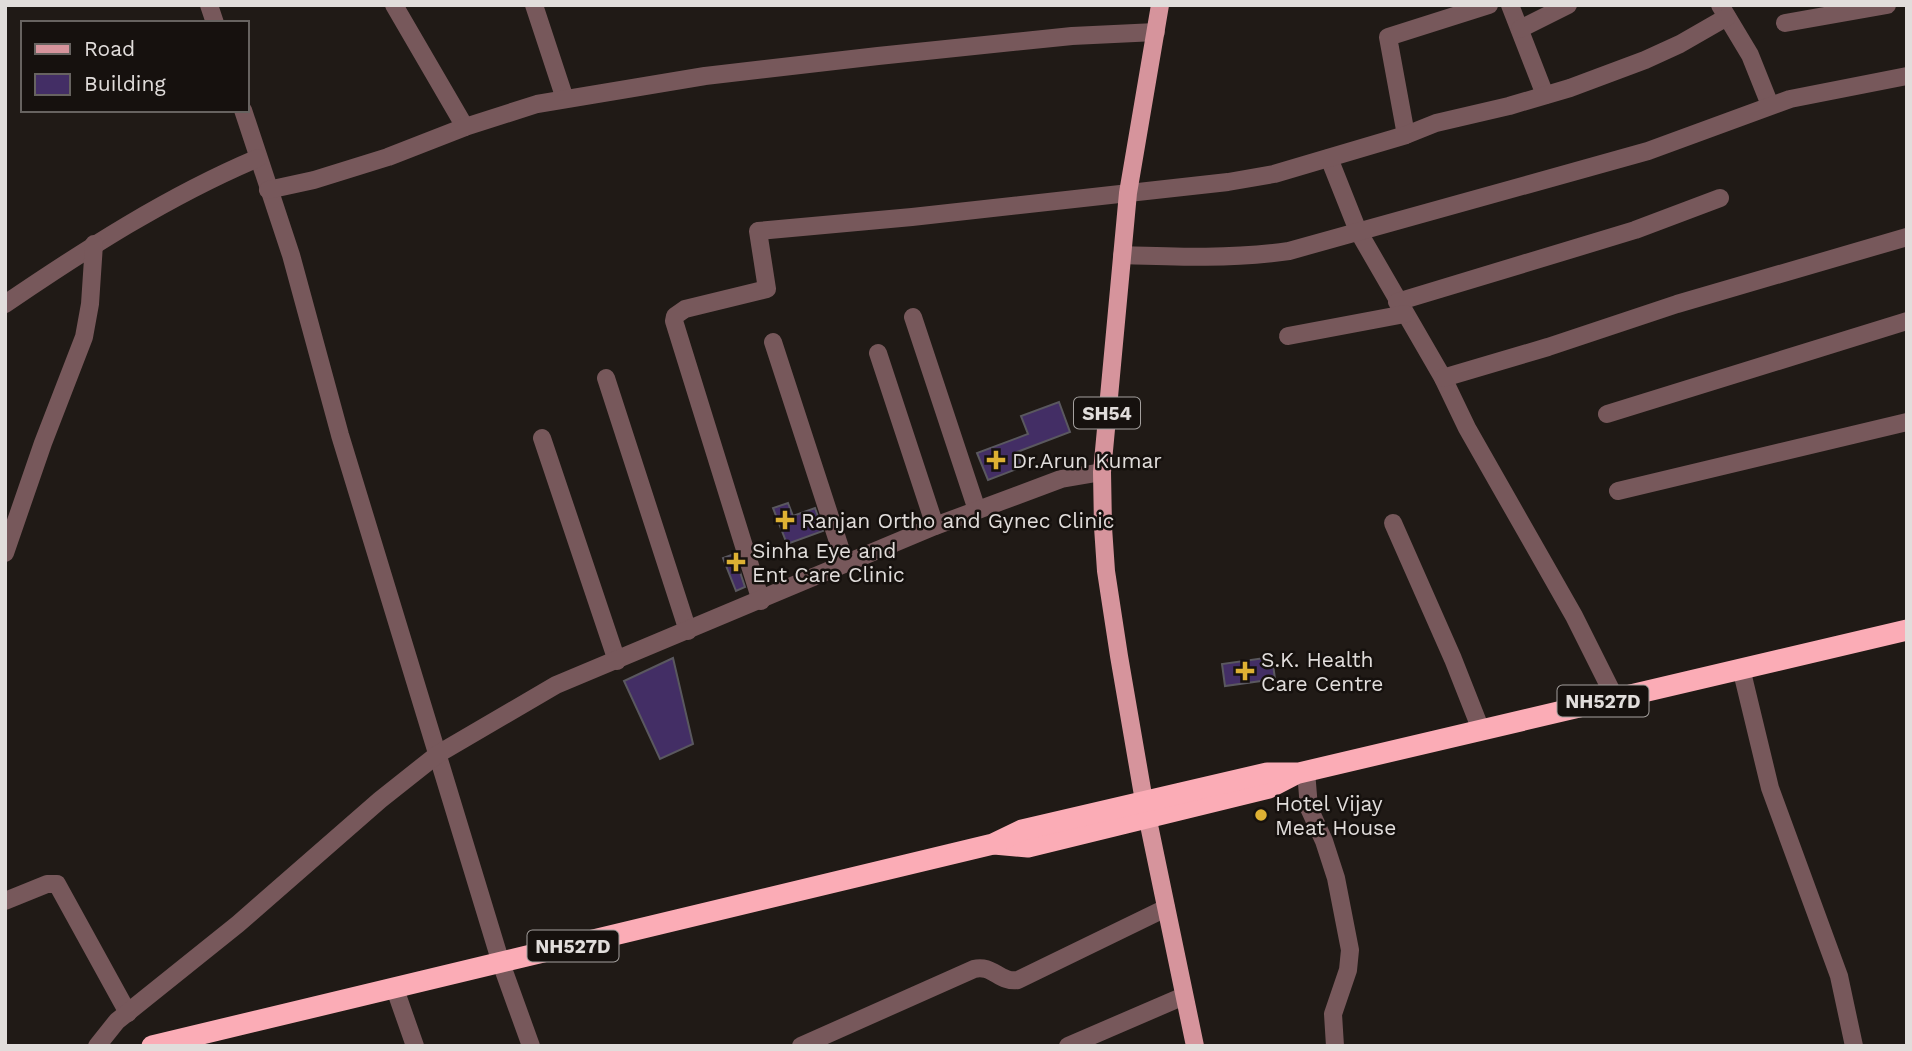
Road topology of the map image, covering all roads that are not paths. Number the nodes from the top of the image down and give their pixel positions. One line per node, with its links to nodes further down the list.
1 (394, 5): 17 (street)
2 (534, 5): 14 (street)
3 (1160, 5): 11 (main road, SH54)
4 (1489, 5): 18 (street)
5 (1510, 5): 10 (street)
6 (1568, 5): 10 (street)
7 (1887, 5): 9 (street)
8 (1724, 11): 13 (street); 15 (street)
9 (1785, 23)
10 (1520, 29): 13 (street)
11 (1156, 32): 14 (street); 22 (main road, SH54)
12 (1907, 76): 15 (street)
13 (1545, 95): 18 (street)
14 (565, 99): 17 (street)
15 (1770, 105): 24 (street)
16 (244, 112): 19 (street)
17 (465, 127): 21 (street)
18 (1406, 135): 20 (street)
19 (258, 158): 21 (street); 26 (street)
20 (1329, 158): 22 (street); 24 (street)
21 (268, 190): 54 (street)
22 (1128, 193): 27 (main road, SH54); 47 (street)
23 (1720, 198): 29 (street)
24 (1358, 231): 27 (street); 29 (street)
25 (1907, 237): 36 (street)
26 (94, 244): 28 (street); 45 (street)
27 (1122, 255): 40 (main road, SH54)
28 (5, 304)
29 (1401, 308): 32 (street); 36 (street)
30 (912, 317): 42 (street)
31 (1907, 321): 37 (street)
32 (1288, 335)
33 (773, 342): 46 (street)
34 (878, 353): 44 (street)
35 (606, 378): 49 (street)
36 (1443, 378): 52 (street)
37 (1607, 414)
38 (1907, 422): 41 (street)
39 (542, 438): 50 (street)
40 (1102, 472): 42 (street); 56 (main road, SH54)
41 (1618, 491)
42 (977, 510): 44 (street)
43 (1393, 523): 53 (street)
44 (935, 526): 46 (street)
45 (5, 553)
46 (845, 563): 47 (street)
47 (761, 601): 49 (street)
48 (1907, 630): 51 (highway, NH527D)
49 (688, 631): 50 (street)
50 (617, 661): 54 (street)
51 (1741, 668): 52 (highway, NH527D); 71 (street)
52 (1615, 698): 53 (highway, NH527D)
53 (1480, 730): 55 (highway, NH527D)
54 (438, 754): 59 (street); 62 (street)
55 (1302, 772): 56 (highway, NH527D); 70 (street)
56 (1146, 811): 58 (main road, SH54); 59 (highway, NH527D)
57 (5, 901): 62 (street)
58 (1166, 908): 61 (main road, SH54); 67 (street)
59 (501, 964): 60 (highway, NH527D); 66 (street)
60 (395, 989): 64 (highway, NH527D); 65 (street)
61 (1184, 996): 68 (street); 69 (main road, SH54)
62 (128, 1013): 63 (street)
63 (97, 1046)
64 (152, 1046)
65 (415, 1046)
66 (531, 1046)
67 (800, 1046)
68 (1068, 1046)
69 (1195, 1046)
70 (1335, 1046)
71 (1854, 1046)

